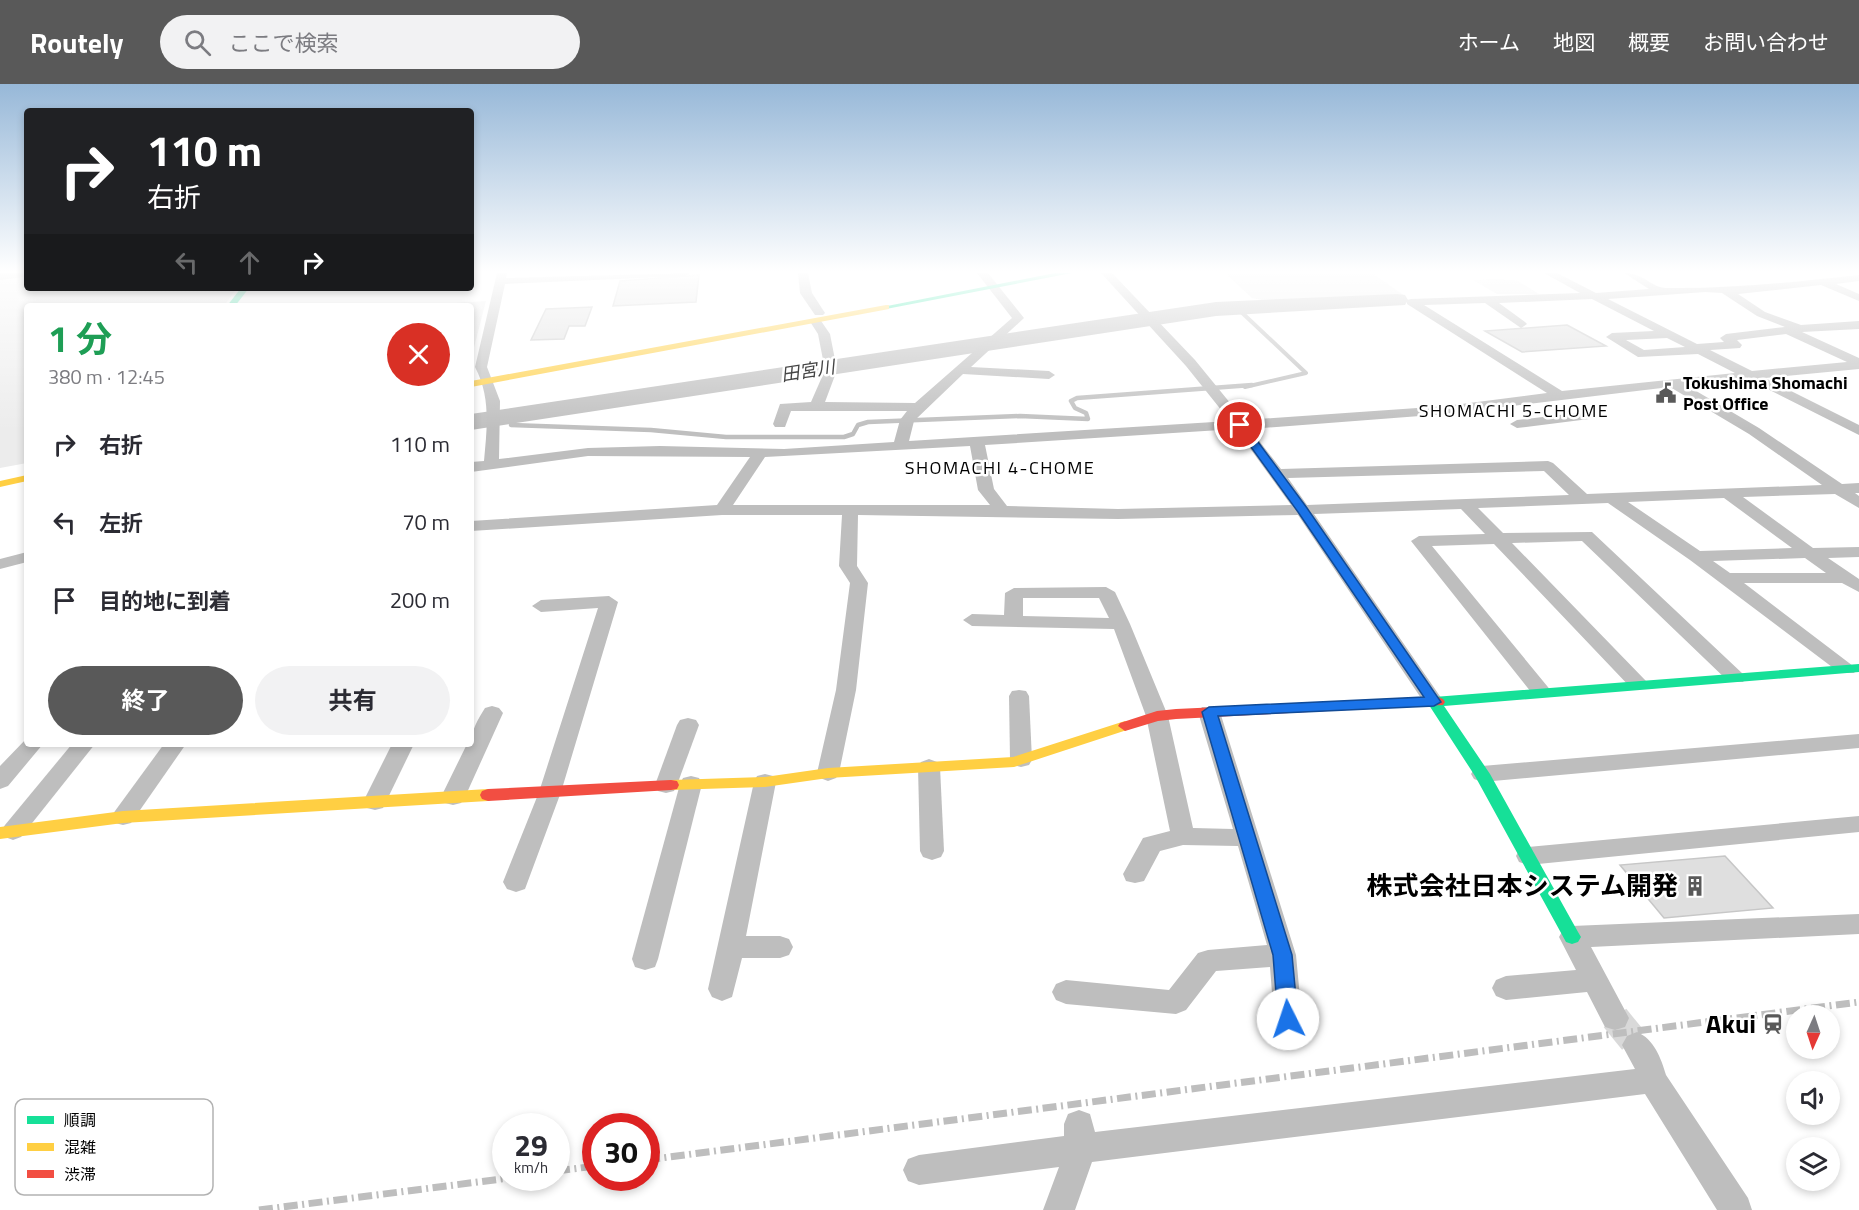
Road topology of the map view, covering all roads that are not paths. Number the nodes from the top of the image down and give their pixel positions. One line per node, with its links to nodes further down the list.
1 (490, 326): 18 (street)
2 (766, 326): 18 (main road)
3 (821, 326): 23 (street)
4 (1010, 326): 14 (street)
5 (1154, 326): 33 (street)
6 (1448, 326): 21 (street)
7 (1653, 326): 11 (street)
8 (1786, 326): 10 (street)
9 (1850, 326): 10 (street)
10 (1793, 329): 12 (street); 13 (street)
11 (1669, 334): 12 (street); 12 (street)
12 (1699, 349): 16 (street)
13 (1859, 364): 16 (street)
14 (960, 370): 15 (street); 24 (street)
15 (1049, 375)
16 (1754, 375): 20 (street); 29 (street)
17 (474, 377): 18 (main road)
18 (488, 377): 19 (main road); 38 (street)
19 (474, 383)
20 (1673, 383): 21 (street); 26 (street)
21 (1560, 396): 22 (street)
22 (1520, 401): 28 (street); 33 (street)
23 (816, 406): 24 (street); 31 (street)
24 (918, 407): 36 (street)
25 (1753, 412): 26 (street)
26 (1723, 413): 46 (street)
27 (1584, 416): 28 (street)
28 (1553, 419): 32 (street)
29 (1836, 419): 30 (street); 34 (street)
30 (1859, 419)
31 (780, 424)
32 (1517, 424)
33 (1240, 425): 35 (street); 41 (street)
34 (1859, 431)
35 (977, 443): 36 (street); 53 (street)
36 (900, 447): 37 (street)
37 (760, 453): 38 (street); 52 (street)
38 (491, 464): 39 (street)
39 (474, 466)
40 (24, 471): 42 (main road)
41 (1276, 474): 48 (street); 54 (street)
42 (0, 476)
43 (24, 479): 44 (main road)
44 (0, 484)
45 (1859, 488): 46 (street)
46 (1840, 490): 47 (street); 50 (street)
47 (1730, 495): 49 (street); 59 (street)
48 (1584, 500): 49 (street); 51 (street)
49 (1614, 500): 60 (street)
50 (1859, 503)
51 (1467, 506): 54 (street); 57 (street)
52 (722, 510): 55 (street); 56 (street)
53 (1002, 510): 54 (street); 55 (street)
54 (1303, 510): 74 (street)
55 (850, 511): 86 (street)
56 (474, 526)
57 (1499, 539): 70 (street); 71 (street); 72 (street)
58 (1859, 552): 59 (street)
59 (1809, 553): 60 (street); 64 (street)
60 (1696, 556): 63 (street)
61 (24, 558): 62 (street)
62 (0, 564)
63 (1726, 578): 64 (street); 69 (street)
64 (1852, 582)
65 (541, 606): 91 (street)
66 (972, 620): 67 (street)
67 (1013, 622): 68 (street); 68 (street)
68 (1121, 624): 77 (street)
69 (1853, 669): 70 (main road)
70 (1736, 678): 71 (main road)
71 (1639, 685): 72 (main road)
72 (1542, 692): 74 (main road)
73 (1019, 696): 84 (street)
74 (1434, 702): 75 (main road); 87 (main road)
75 (1209, 712): 77 (main road); 98 (street)
76 (492, 713): 92 (street)
77 (1157, 716): 84 (main road); 97 (street)
78 (688, 725): 90 (street)
79 (1859, 741): 87 (street)
80 (29, 747): 88 (street)
81 (81, 747): 96 (street)
82 (173, 747): 94 (street)
83 (402, 747): 93 (street)
84 (1021, 760): 85 (main road)
85 (929, 767): 86 (main road); 99 (street)
86 (828, 773): 89 (main road)
87 (1482, 774): 100 (main road)
88 (0, 781)
89 (765, 782): 90 (main road); 105 (street)
90 (679, 784): 91 (main road); 108 (street)
91 (550, 792): 92 (main road); 102 (street)
92 (453, 797): 93 (main road)
93 (375, 802): 94 (main road)
94 (123, 817): 96 (main road)
95 (1859, 824): 100 (street)
96 (7, 832)
97 (1183, 836): 98 (street); 101 (street)
98 (1247, 838): 107 (street)
99 (932, 851)
100 (1528, 856): 104 (main road)
101 (1135, 874)
102 (516, 882)
103 (1859, 924): 104 (street)
104 (1572, 937): 109 (street)
105 (730, 947): 106 (street); 111 (street)
106 (780, 947)
107 (1283, 955): 112 (street); 114 (street)
108 (645, 959)
109 (1595, 980): 110 (street); 113 (street)
110 (1506, 988)
111 (722, 989)
112 (1066, 992)
113 (1615, 1018)
114 (1288, 1019)
115 (1637, 1045): 116 (street)
116 (1653, 1080): 117 (street); 120 (street)
117 (1080, 1137): 118 (street); 119 (street)
118 (919, 1170)
119 (1059, 1210)
120 (1737, 1210)

